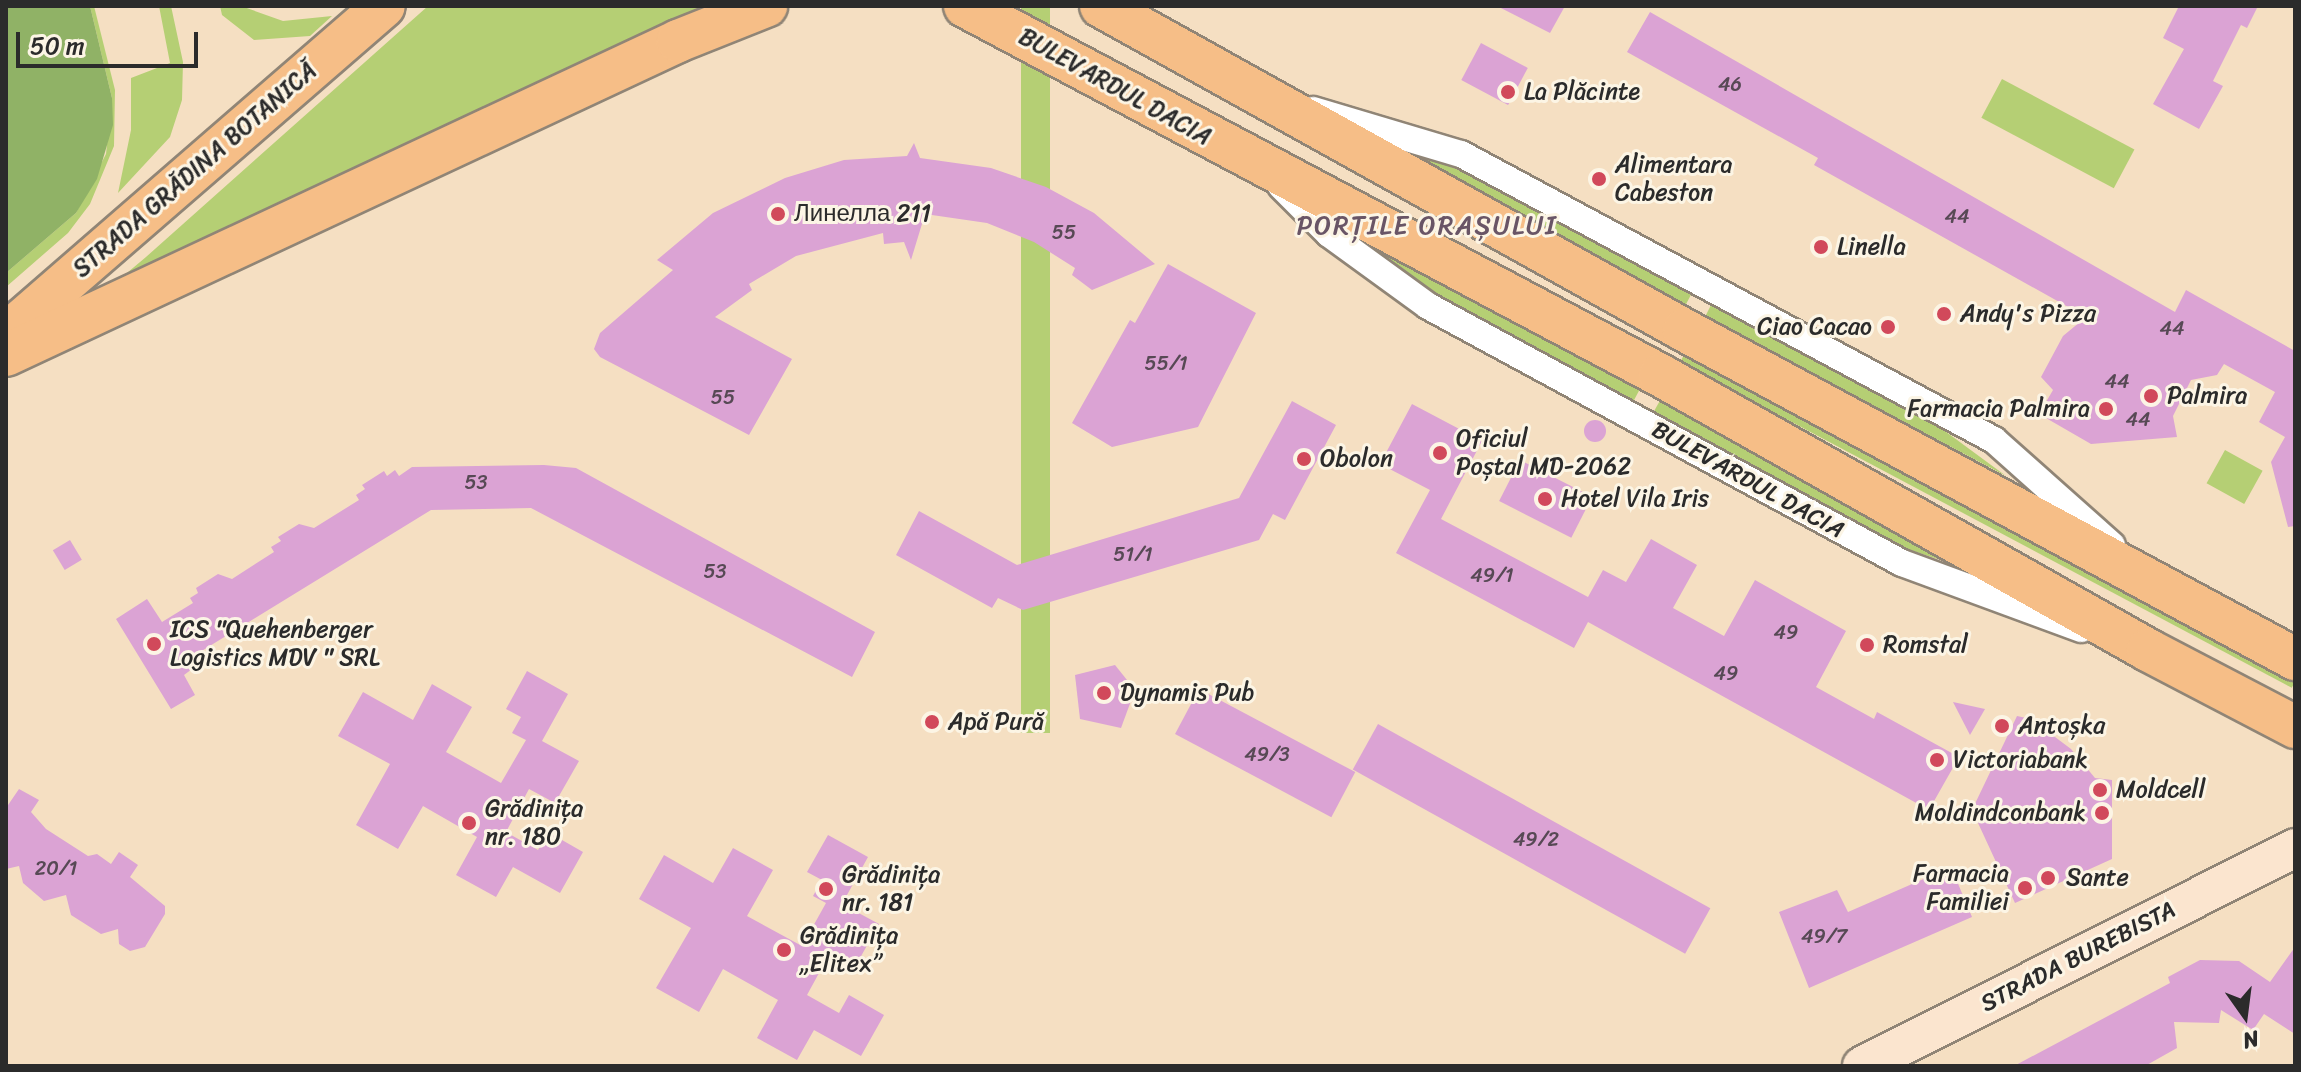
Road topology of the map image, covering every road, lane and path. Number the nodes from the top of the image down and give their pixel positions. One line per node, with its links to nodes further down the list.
1 (384, 6): 5 (main road, STRADA GRĂDINA BOTANICĂ)
2 (766, 6): 6 (main road)
3 (965, 6): 8 (main road, BULEVARDUL DACIA)
4 (1101, 6): 7 (main road)
5 (6, 334)
6 (6, 355)
7 (2295, 659)
8 (2295, 727)
9 (2295, 848): 10 (main road, STRADA BUREBISTA)
10 (1862, 1066)

